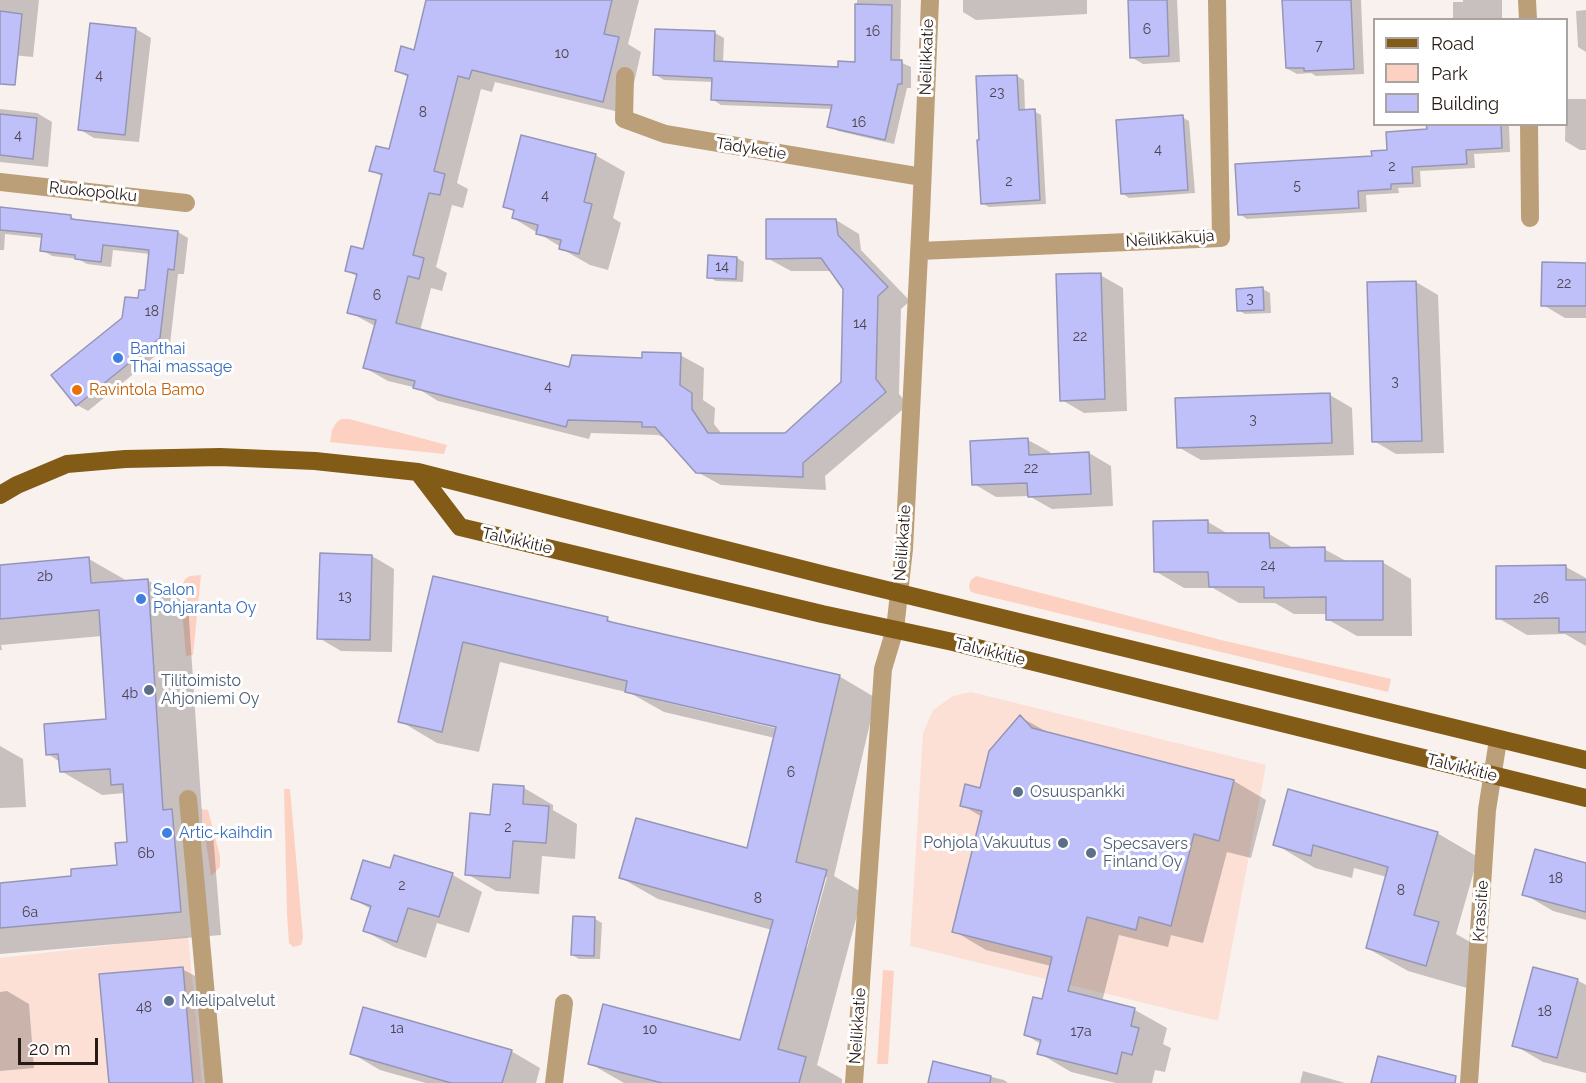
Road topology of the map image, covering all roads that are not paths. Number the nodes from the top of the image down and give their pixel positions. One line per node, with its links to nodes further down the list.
1 (930, 0): 7 (street, Neilikkatie)
2 (1217, 0): 11 (street, Neilikkakuja)
3 (1527, 0): 4 (street)
4 (1528, 18)
5 (625, 76): 7 (street, Tädyketie)
6 (1529, 126): 10 (street)
7 (922, 177): 11 (street, Neilikkatie)
8 (0, 182): 9 (street, Ruokopolku)
9 (186, 203)
10 (1530, 218)
11 (919, 251): 15 (street, Neilikkatie)
12 (418, 472): 13 (main road); 15 (main road); 16 (main road, Talvikkitie)
13 (9, 486): 14 (main road)
14 (0, 495)
15 (899, 593): 16 (street, Neilikkatie); 17 (main road)
16 (894, 629): 19 (main road, Talvikkitie); 25 (street, Neilikkatie)
17 (1498, 740): 18 (main road); 19 (street, Krassitie)
18 (1586, 760)
19 (1491, 776): 20 (main road, Talvikkitie); 26 (street, Krassitie)
20 (1586, 798)
21 (188, 799): 23 (street)
22 (564, 1003): 24 (street)
23 (214, 1083)
24 (554, 1083)
25 (854, 1083)
26 (1469, 1083)

